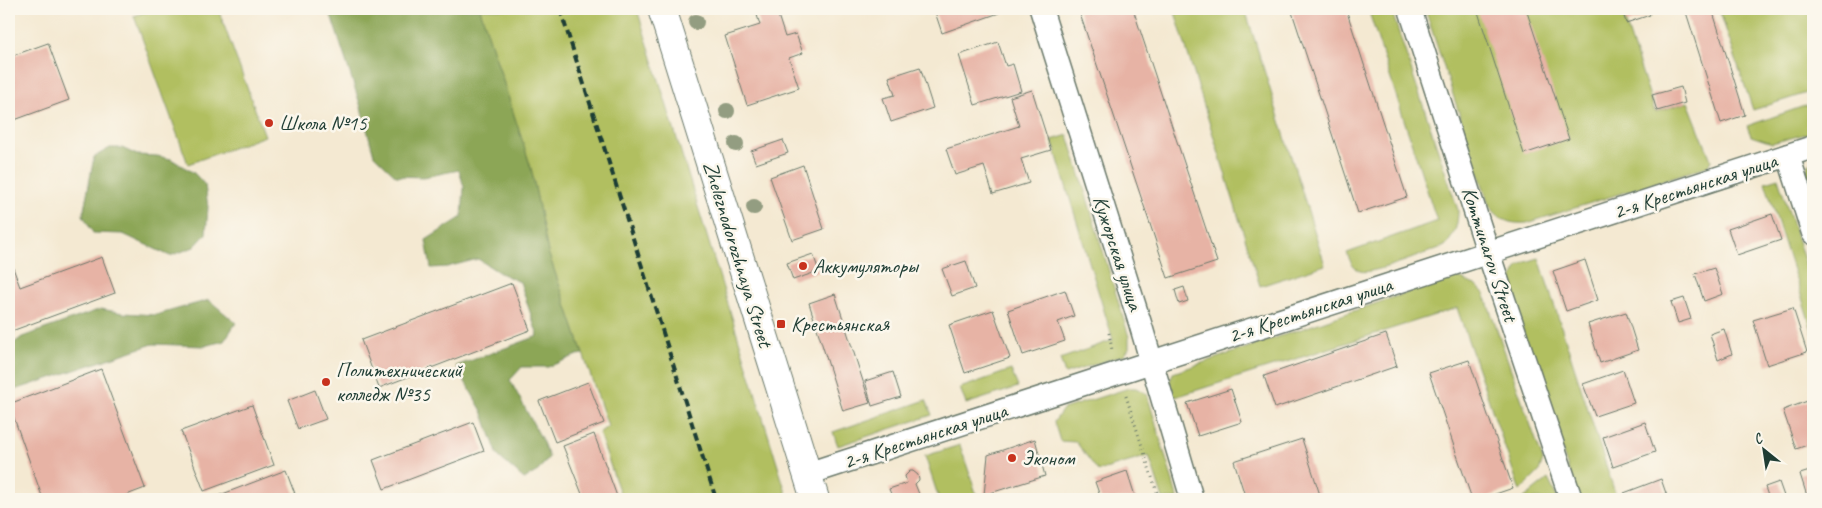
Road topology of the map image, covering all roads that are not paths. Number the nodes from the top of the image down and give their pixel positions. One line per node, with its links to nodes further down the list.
1 (662, 9): 9 (main road, Zheleznodorozhnaya Street)
2 (1041, 9): 8 (street, Кужорская улица)
3 (1410, 9): 7 (street, Kommunarov Street)
4 (1813, 147): 5 (street, 2-я Крестьянская улица)
5 (1788, 155): 6 (street); 7 (street, 2-я Крестьянская улица)
6 (1813, 234)
7 (1488, 252): 8 (street, 2-я Крестьянская улица); 11 (street, Kommunarov Street)
8 (1151, 363): 9 (street, 2-я Крестьянская улица); 10 (street, Кужорская улица)
9 (811, 487)
10 (1192, 499)
11 (1572, 499)

